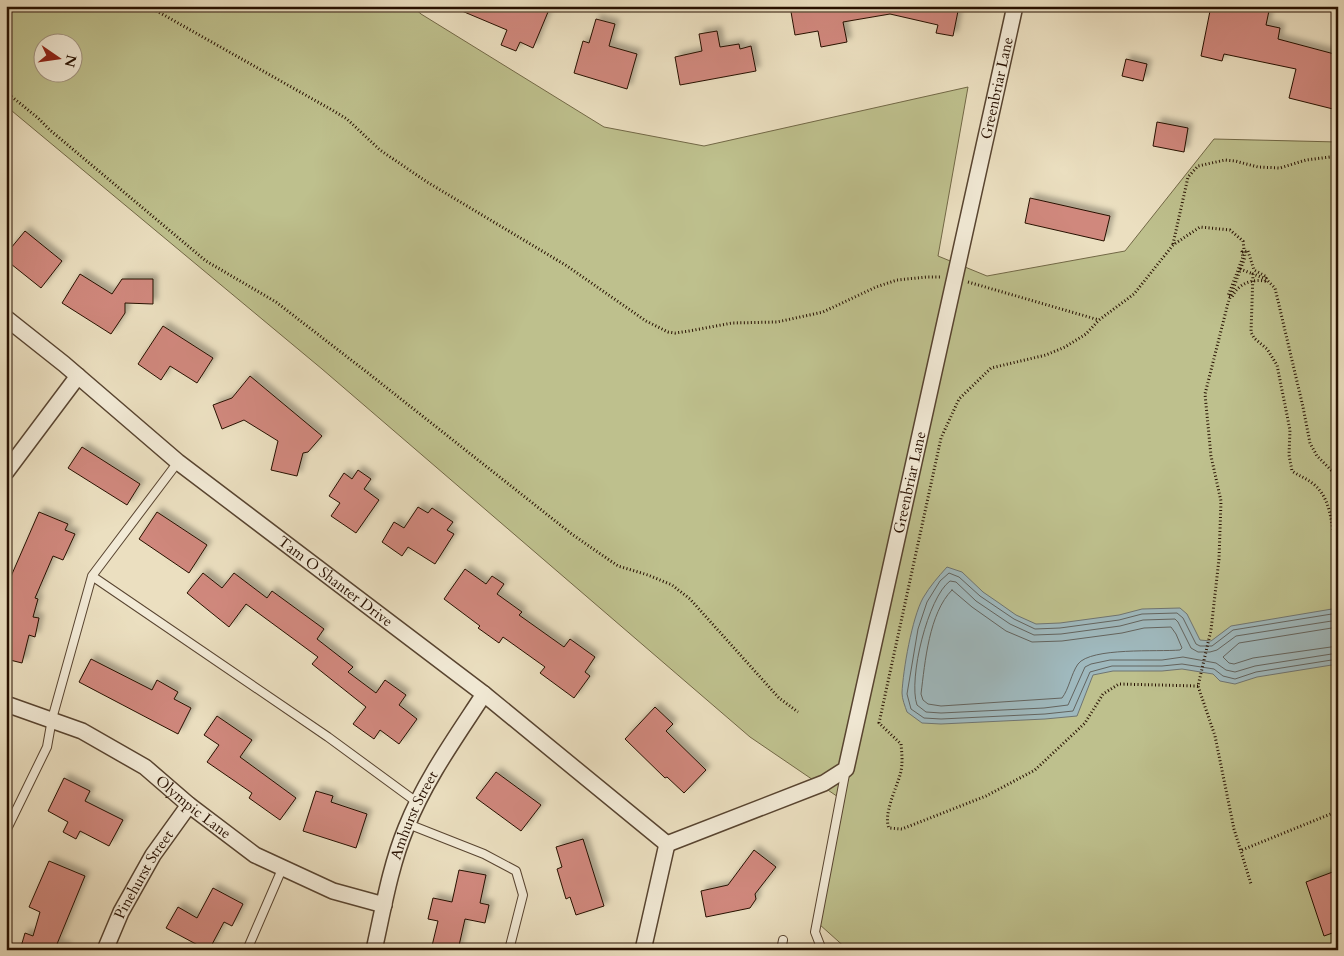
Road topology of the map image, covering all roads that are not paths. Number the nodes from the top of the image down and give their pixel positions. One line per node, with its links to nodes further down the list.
1 (1015, 6): 10 (street, Greenbriar Lane)
2 (6, 318): 3 (street, Tam O Shanter Drive)
3 (78, 376): 4 (street, Tam O Shanter Drive); 5 (street)
4 (178, 462): 6 (lane); 7 (street, Tam O Shanter Drive)
5 (6, 472)
6 (92, 576): 9 (lane); 11 (lane)
7 (484, 694): 11 (street, Amhurst Street); 15 (street, Tam O Shanter Drive)
8 (6, 704): 9 (street, Olympic Lane)
9 (52, 719): 12 (street, Olympic Lane); 14 (lane)
10 (846, 770): 15 (street); 25 (lane)
11 (418, 803): 13 (street, Amhurst Street)
12 (190, 805): 16 (street, Olympic Lane); 19 (street, Pinehurst Street)
13 (408, 824): 17 (street, Amhurst Street); 22 (lane)
14 (6, 831)
15 (667, 844): 23 (street)
16 (282, 869): 17 (street, Olympic Lane); 20 (lane)
17 (384, 906): 21 (street, Amhurst Street)
18 (783, 940): 24 (lane)
19 (105, 950)
20 (247, 950)
21 (374, 950)
22 (509, 950)
23 (643, 950)
24 (780, 950)
25 (822, 950)

